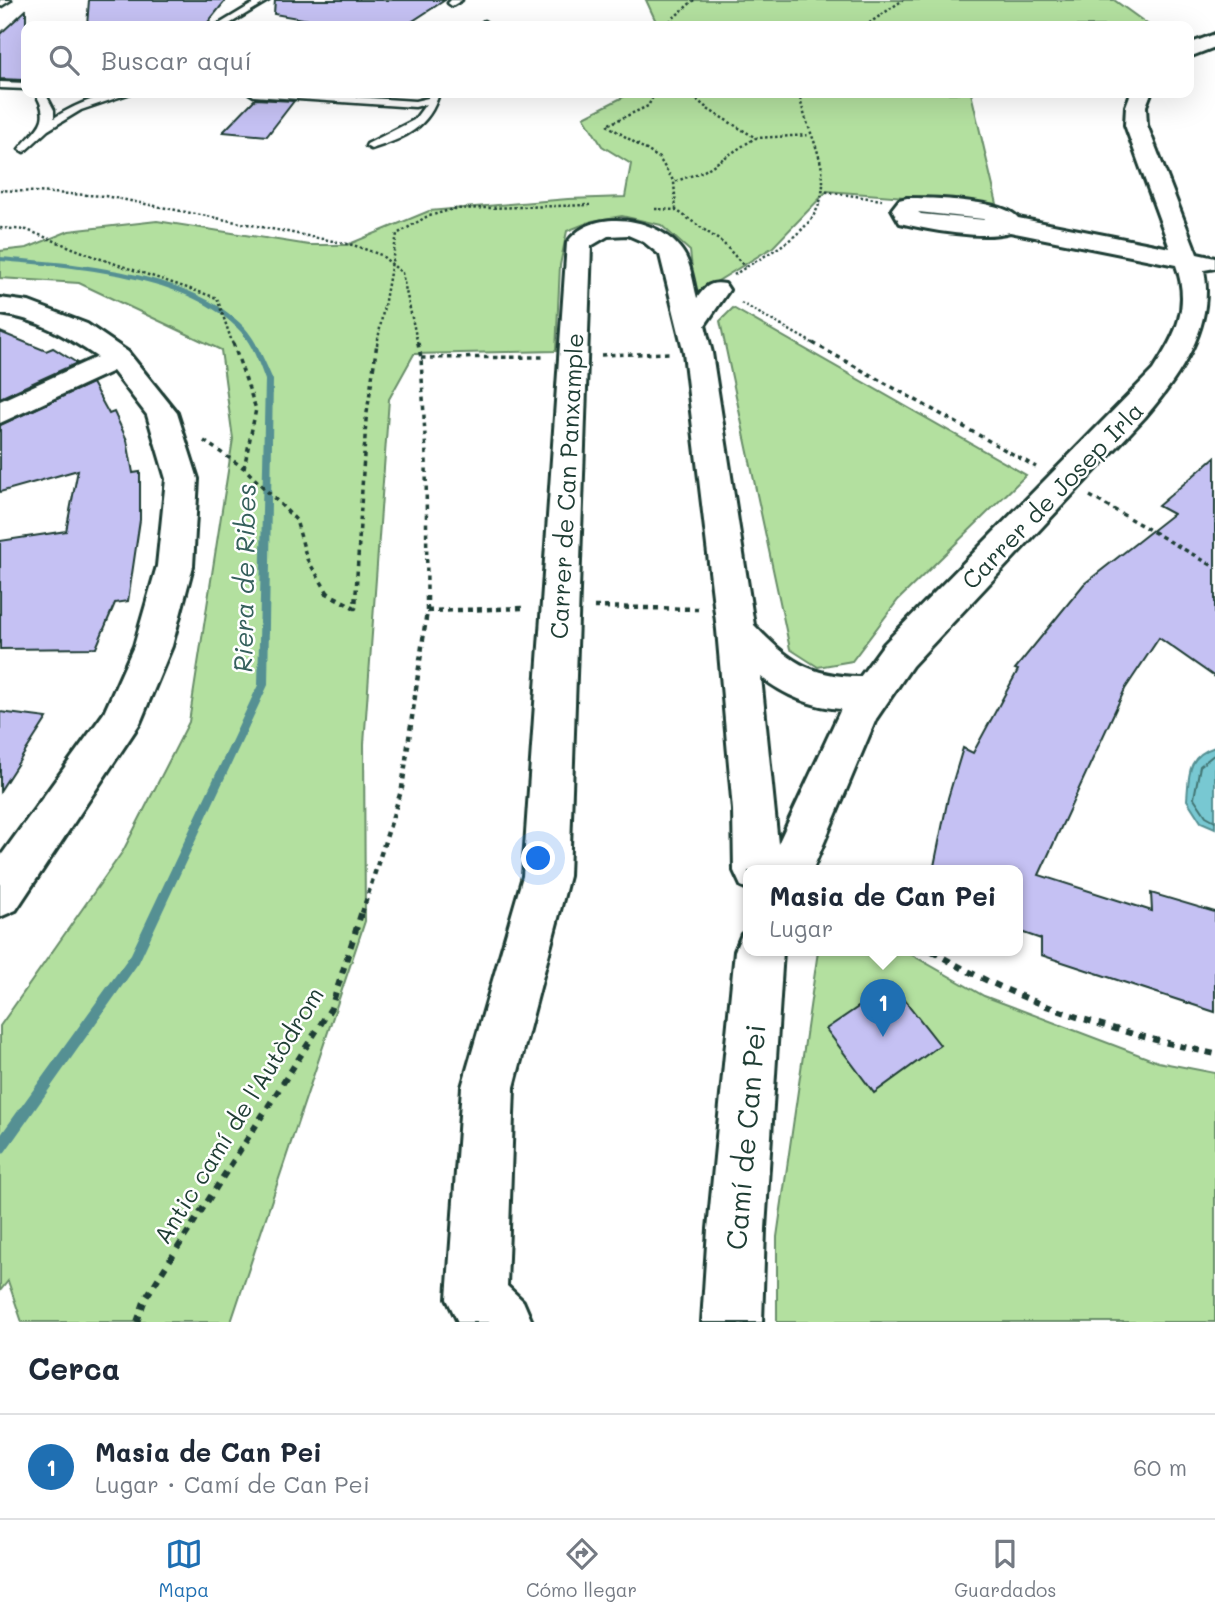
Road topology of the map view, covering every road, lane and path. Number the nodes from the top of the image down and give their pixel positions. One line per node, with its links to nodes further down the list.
1 (7, 0): 6 (lane)
2 (265, 0): 8 (lane)
3 (679, 0): 7 (path)
4 (694, 0): 7 (path)
5 (903, 0): 10 (path)
6 (0, 4)
7 (684, 9): 9 (path)
8 (229, 21)
9 (670, 21)
10 (872, 21)
11 (1215, 40): 12 (street)
12 (1194, 49)
13 (0, 85): 14 (lane)
14 (21, 86)
15 (43, 98): 24 (lane)
16 (110, 98): 24 (lane)
17 (327, 98): 18 (lane)
18 (430, 98)
19 (433, 98): 27 (lane)
20 (652, 98): 29 (path)
21 (695, 98): 26 (path)
22 (800, 98): 25 (path)
23 (1139, 98): 37 (street, Carrer de Josep Irla)
24 (46, 127): 28 (lane)
25 (810, 135): 26 (path); 31 (path)
26 (756, 138): 29 (path)
27 (371, 146)
28 (24, 149)
29 (674, 182): 35 (path)
30 (0, 190): 38 (path)
31 (821, 191): 32 (path); 39 (path)
32 (906, 205): 37 (street)
33 (599, 206): 38 (path)
34 (650, 208): 35 (path)
35 (676, 210): 39 (path)
36 (0, 228): 38 (path)
37 (1200, 261): 45 (street, Carrer de Josep Irla)
38 (394, 267): 55 (path, Antic camí de l'Autòdrom)
39 (745, 267): 40 (path)
40 (716, 290): 42 (street); 45 (path)
41 (0, 306): 43 (street)
42 (686, 309): 47 (street); 56 (street, Carrer de Can Panxample)
43 (118, 358): 44 (street); 51 (street)
44 (0, 413)
45 (1066, 483): 46 (path); 48 (street, Carrer de Josep Irla)
46 (1215, 567)
47 (736, 630): 48 (street); 49 (street)
48 (870, 693): 50 (street, Carrer de Josep Irla)
49 (757, 865)
50 (792, 865)
51 (0, 895)
52 (759, 956): 57 (street, Camí de Can Pei)
53 (940, 956): 54 (path)
54 (1215, 1054)
55 (137, 1322)
56 (502, 1322)
57 (732, 1322)

